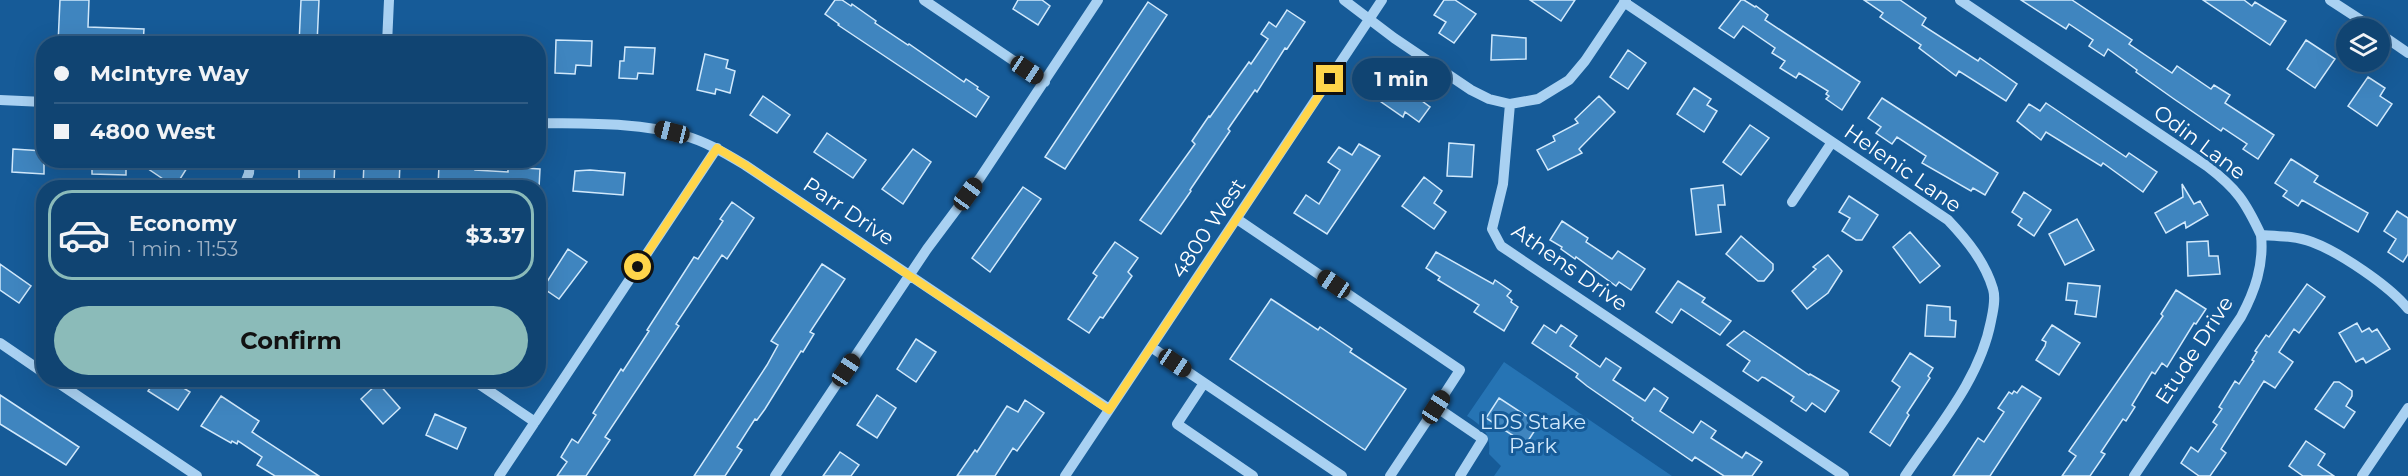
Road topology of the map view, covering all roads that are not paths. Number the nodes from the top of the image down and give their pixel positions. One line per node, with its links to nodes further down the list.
1 (389, 0): 11 (street)
2 (924, 0): 14 (street)
3 (1098, 0): 14 (street)
4 (1344, 0): 10 (street)
5 (1382, 0): 10 (street, 4800 West)
6 (1960, 0): 23 (street, Odin Lane)
7 (2331, 0): 9 (street)
8 (1625, 1): 17 (street); 19 (street, Helenic Lane)
9 (2358, 18)
10 (1369, 19): 17 (street); 22 (street, 4800 West)
11 (387, 36)
12 (2390, 40): 13 (street)
13 (2408, 52)
14 (1045, 82): 24 (street)
15 (0, 100): 16 (street)
16 (36, 102)
17 (1510, 104): 44 (street, Athens Drive)
18 (546, 123): 20 (street, Parr Drive)
19 (1832, 142): 21 (street); 45 (street, Helenic Lane)
20 (717, 148): 24 (street, Parr Drive); 35 (street)
21 (1792, 202)
22 (1237, 219): 27 (street, 4800 West); 32 (street)
23 (2261, 235): 25 (street); 46 (street, Etude Drive)
24 (909, 275): 34 (street, Parr Drive); 38 (street)
25 (2408, 309)
26 (0, 343): 28 (street)
27 (1151, 347): 29 (street); 34 (street, 4800 West)
28 (36, 368)
29 (1204, 383): 40 (street); 41 (street)
30 (64, 387): 36 (street)
31 (482, 387): 35 (street)
32 (1436, 407): 42 (street); 43 (street)
33 (2408, 408): 47 (street)
34 (1109, 410): 39 (street, 4800 West)
35 (535, 422): 37 (street)
36 (197, 476)
37 (499, 476)
38 (775, 476)
39 (1065, 476)
40 (1253, 476)
41 (1342, 476)
42 (1390, 476)
43 (1460, 476)
44 (1844, 476)
45 (1905, 476)
46 (2134, 476)
47 (2362, 476)

